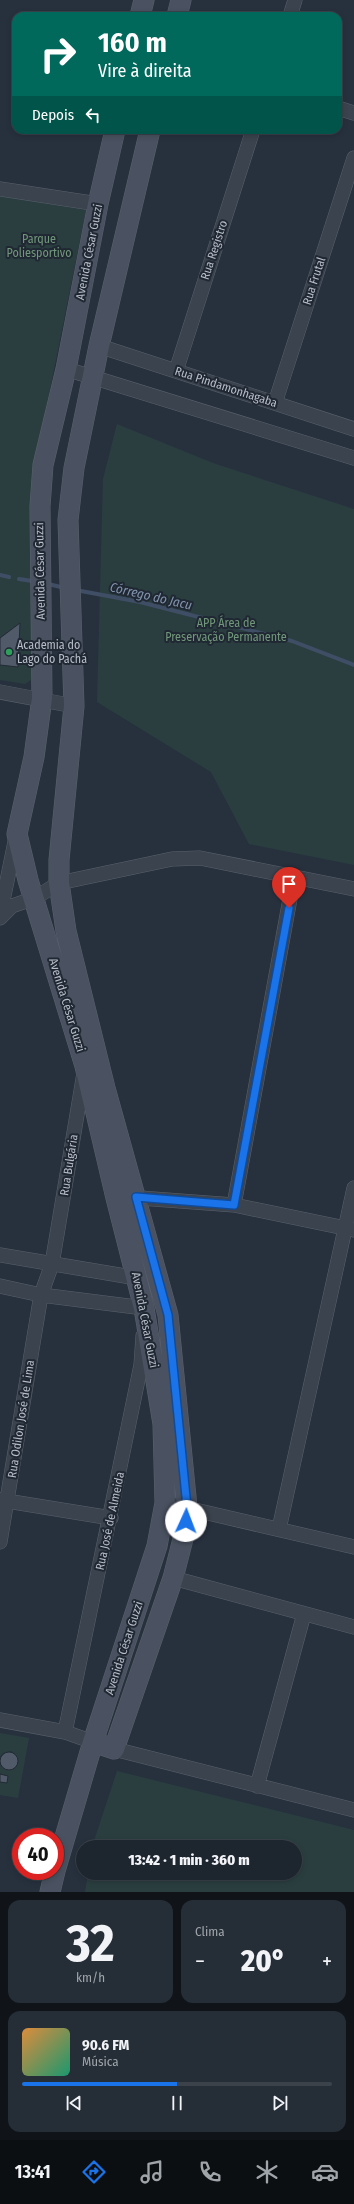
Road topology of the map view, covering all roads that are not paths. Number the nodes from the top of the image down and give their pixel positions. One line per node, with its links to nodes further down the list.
1 (144, 0): 4 (street)
2 (181, 0): 5 (street)
3 (295, 0): 6 (street)
4 (141, 12)
5 (178, 12)
6 (291, 12)
7 (342, 109): 8 (street)
8 (354, 113)
9 (114, 134): 14 (street, Avenida César Guzzi)
10 (149, 134): 15 (street, Avenida César Guzzi)
11 (252, 134): 17 (street, Rua Registro)
12 (354, 158): 19 (street, Rua Frutal)
13 (0, 189): 14 (street)
14 (98, 204): 16 (street, Avenida César Guzzi)
15 (99, 346): 17 (street, Rua Pindamonhagaba); 18 (street, Avenida César Guzzi)
16 (66, 369): 18 (street); 23 (street, Avenida César Guzzi)
17 (176, 371): 19 (street, Rua Pindamonhagaba)
18 (93, 377): 21 (street); 24 (street, Avenida César Guzzi)
19 (275, 403): 20 (street, Rua Pindamonhagaba)
20 (354, 429)
21 (354, 458)
22 (0, 692): 23 (street)
23 (42, 698): 24 (street); 25 (street, Avenida César Guzzi)
24 (74, 706): 26 (street, Avenida César Guzzi)
25 (17, 834): 27 (street, Avenida César Guzzi); 32 (street)
26 (59, 860): 27 (street); 29 (street, Avenida César Guzzi)
27 (24, 864): 31 (street, Avenida César Guzzi)
28 (294, 877): 29 (street); 30 (street); 37 (street)
29 (59, 883): 31 (street); 35 (street, Avenida César Guzzi)
30 (354, 889)
31 (35, 898): 32 (street); 33 (street, Avenida César Guzzi)
32 (0, 916)
33 (85, 1066): 36 (street, Avenida César Guzzi); 40 (street, Rua Bulgária)
34 (354, 1188): 38 (street)
35 (136, 1197): 36 (street); 37 (street); 47 (street, Avenida César Guzzi)
36 (116, 1198): 41 (street, Avenida César Guzzi)
37 (234, 1205): 38 (street)
38 (350, 1229): 49 (street)
39 (0, 1255): 40 (street)
40 (52, 1264): 41 (street); 43 (street, Rua Bulgária)
41 (137, 1278): 44 (street, Avenida César Guzzi)
42 (0, 1286): 43 (street)
43 (41, 1295): 44 (street); 45 (street, Rua Odilon José de Lima)
44 (144, 1308): 46 (street, Avenida César Guzzi); 48 (street, Rua José de Almeida)
45 (4, 1501): 48 (street); 50 (street, Rua Odilon José de Lima)
46 (165, 1503): 47 (street); 57 (street, Avenida César Guzzi)
47 (187, 1507): 49 (street); 52 (street, Avenida César Guzzi)
48 (111, 1518): 56 (street, Rua José de Almeida)
49 (279, 1529): 51 (street)
50 (0, 1542)
51 (354, 1547)
52 (173, 1578): 53 (street); 58 (street, Avenida César Guzzi)
53 (304, 1614): 54 (street); 59 (street)
54 (354, 1627)
55 (0, 1720): 56 (street)
56 (65, 1732): 57 (street)
57 (93, 1742): 58 (street); 61 (street, Avenida César Guzzi)
58 (114, 1749): 59 (street)
59 (257, 1786): 60 (street)
60 (354, 1810)
61 (64, 1840)
62 (53, 1880): 63 (street, Avenida César Guzzi)
63 (50, 1892)

